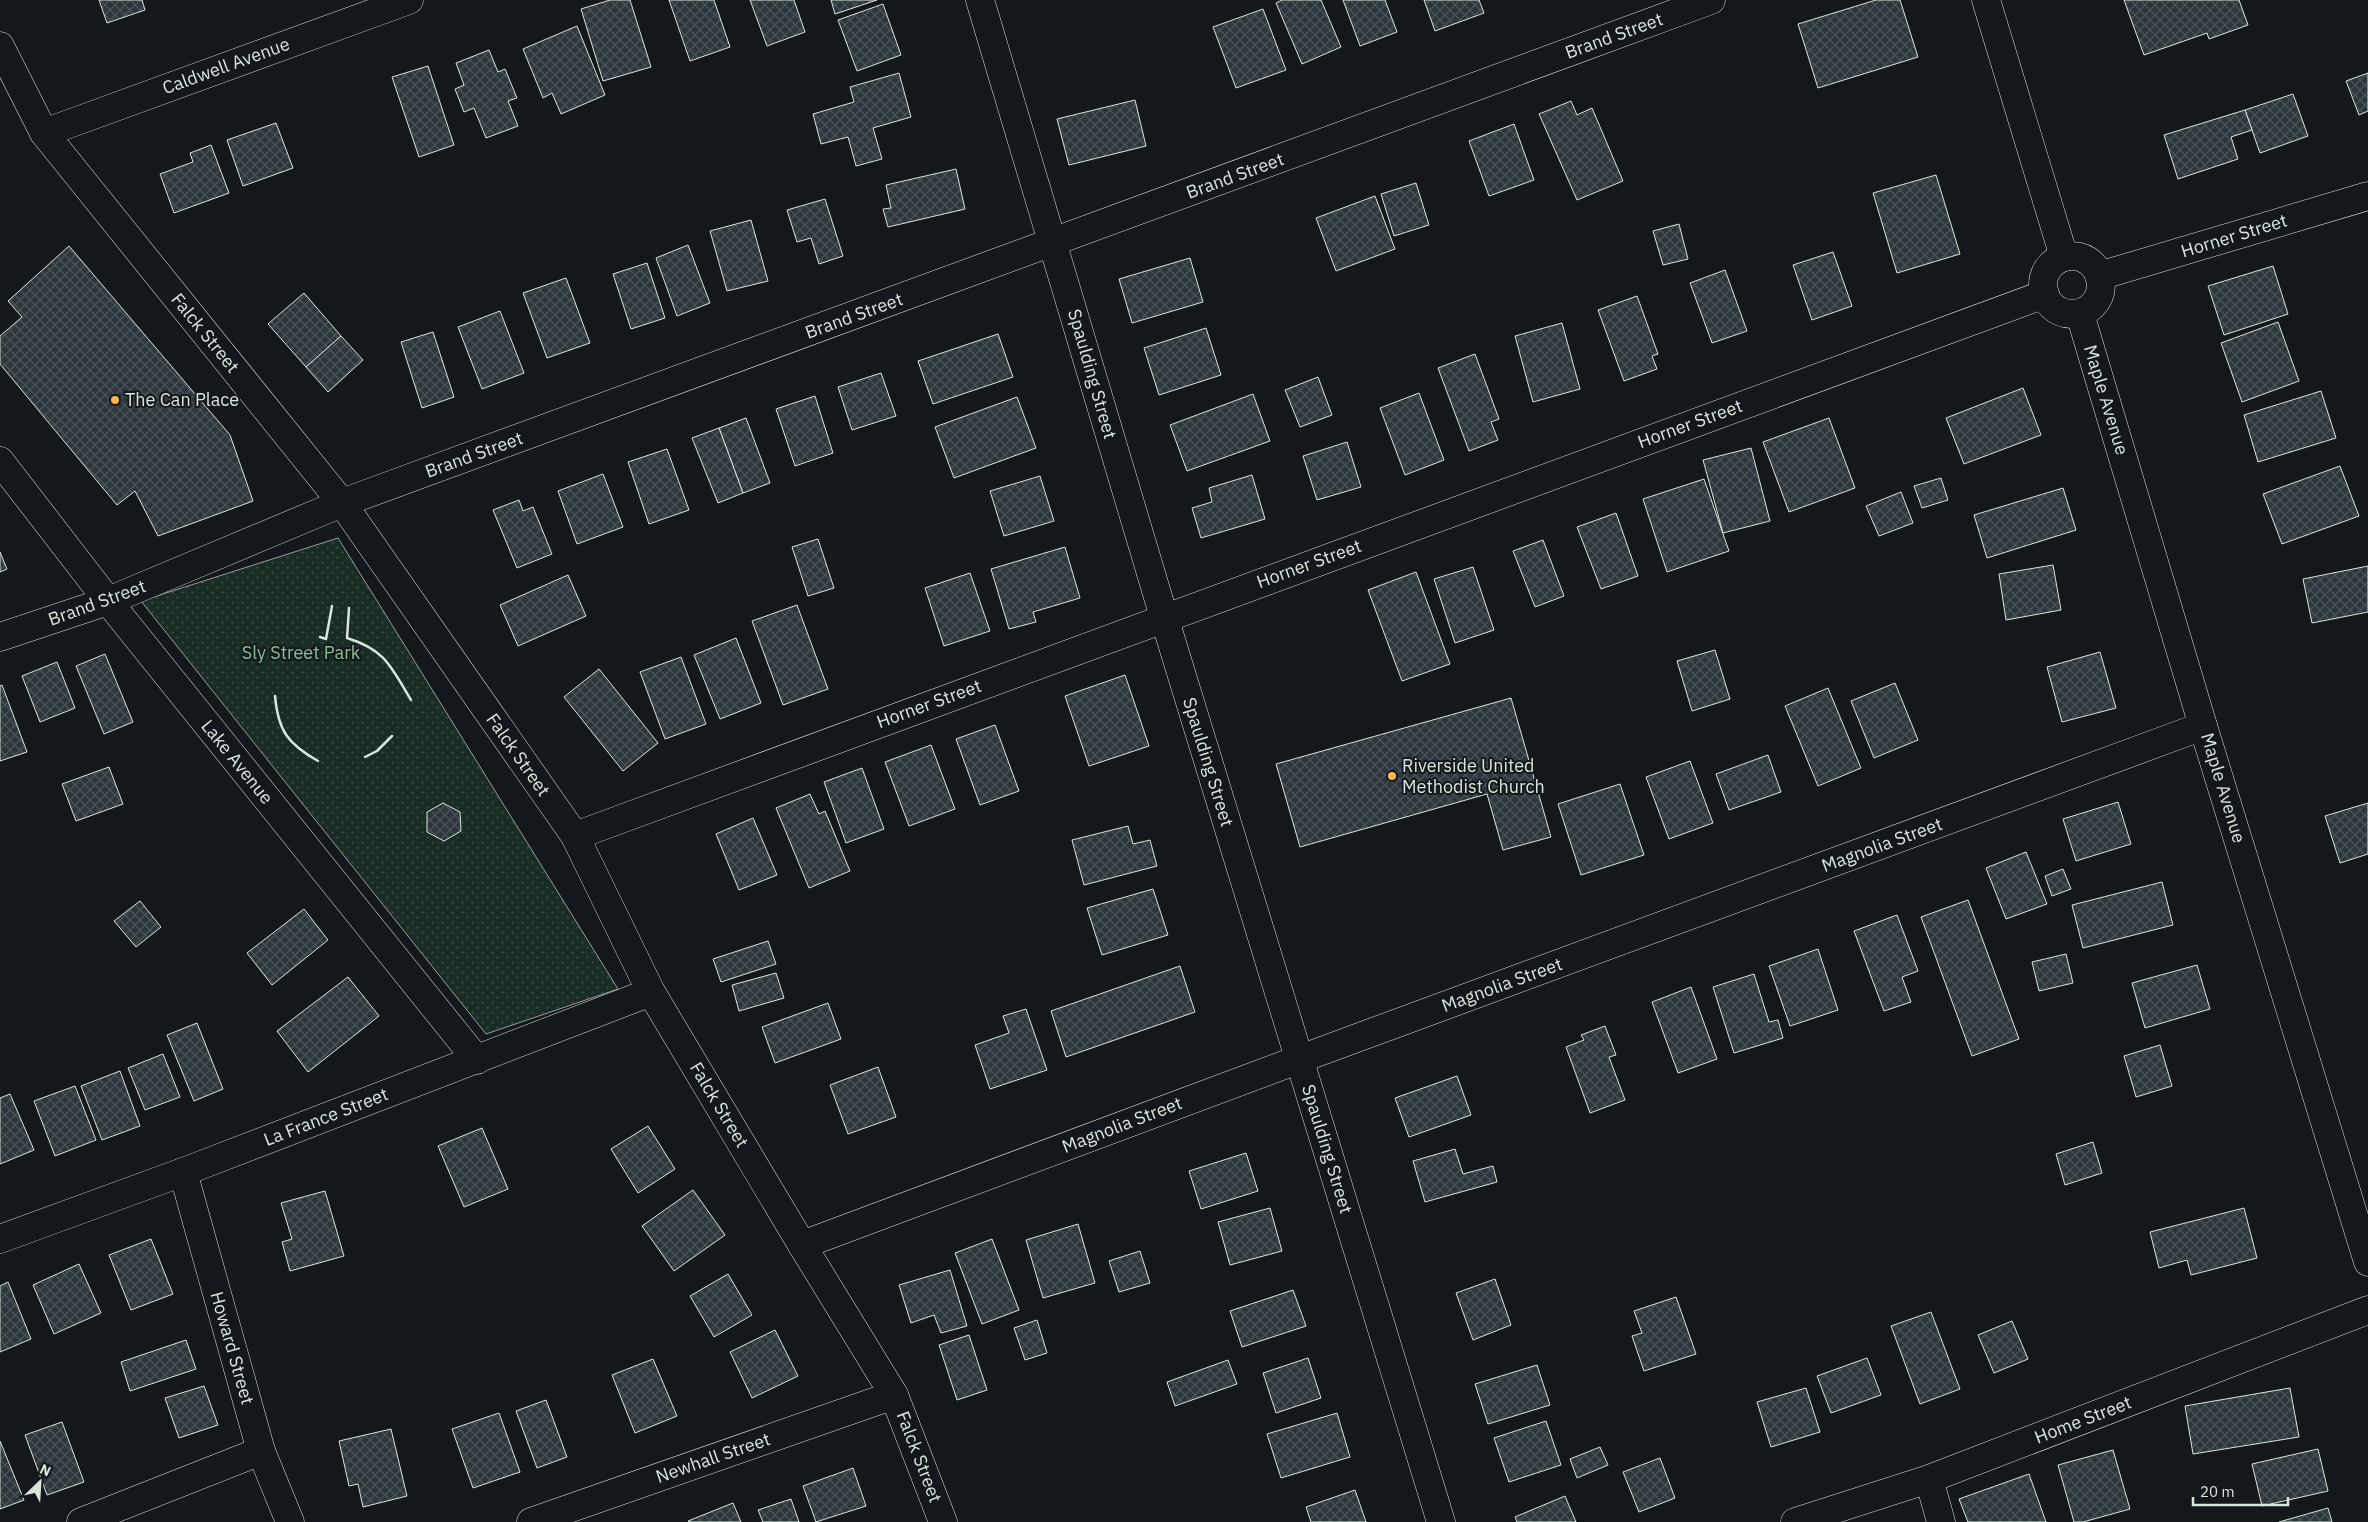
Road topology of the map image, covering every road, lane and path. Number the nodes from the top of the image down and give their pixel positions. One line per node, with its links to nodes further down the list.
1 (409, 0): 6 (street, Caldwell Avenue)
2 (980, 0): 8 (street, Spaulding Street)
3 (1711, 0): 8 (street, Brand Street)
4 (1986, 0): 9 (street)
5 (0, 46): 6 (street, Falck Street)
6 (44, 133): 14 (street, Falck Street)
7 (2368, 196): 10 (street, Horner Street)
8 (1054, 243): 14 (street, Brand Street); 16 (street, Spaulding Street)
9 (2064, 257): 10 (street); 11 (street)
10 (2099, 276): 12 (street)
11 (2045, 294): 12 (street); 16 (street, Horner Street)
12 (2080, 314): 18 (street, Maple Avenue)
13 (0, 461): 15 (street, Lake Avenue)
14 (342, 503): 15 (street, Brand Street); 19 (street, Falck Street)
15 (108, 601): 17 (street, Brand Street); 22 (street, Lake Avenue)
16 (1164, 617): 19 (street, Horner Street); 21 (street, Spaulding Street)
17 (0, 637)
18 (2204, 726): 21 (street, Magnolia Street); 26 (street, Maple Avenue)
19 (574, 836): 20 (street, Falck Street)
20 (651, 992): 22 (street, La France Street); 25 (street, Falck Street)
21 (1300, 1059): 25 (street, Magnolia Street); 35 (street, Spaulding Street)
22 (477, 1060): 23 (street, La France Street)
23 (183, 1172): 24 (street, La France Street); 29 (street, Howard Street)
24 (0, 1239)
25 (802, 1245): 28 (street, Falck Street)
26 (2368, 1262)
27 (2368, 1310): 30 (street, Home Street)
28 (894, 1395): 33 (street, Newhall Street); 34 (street, Falck Street)
29 (261, 1451): 31 (street); 32 (street, Howard Street)
30 (1929, 1479): 36 (street, Home Street); 37 (street)
31 (81, 1522)
32 (290, 1522)
33 (531, 1522)
34 (943, 1522)
35 (1441, 1522)
36 (1795, 1522)
37 (1941, 1522)

